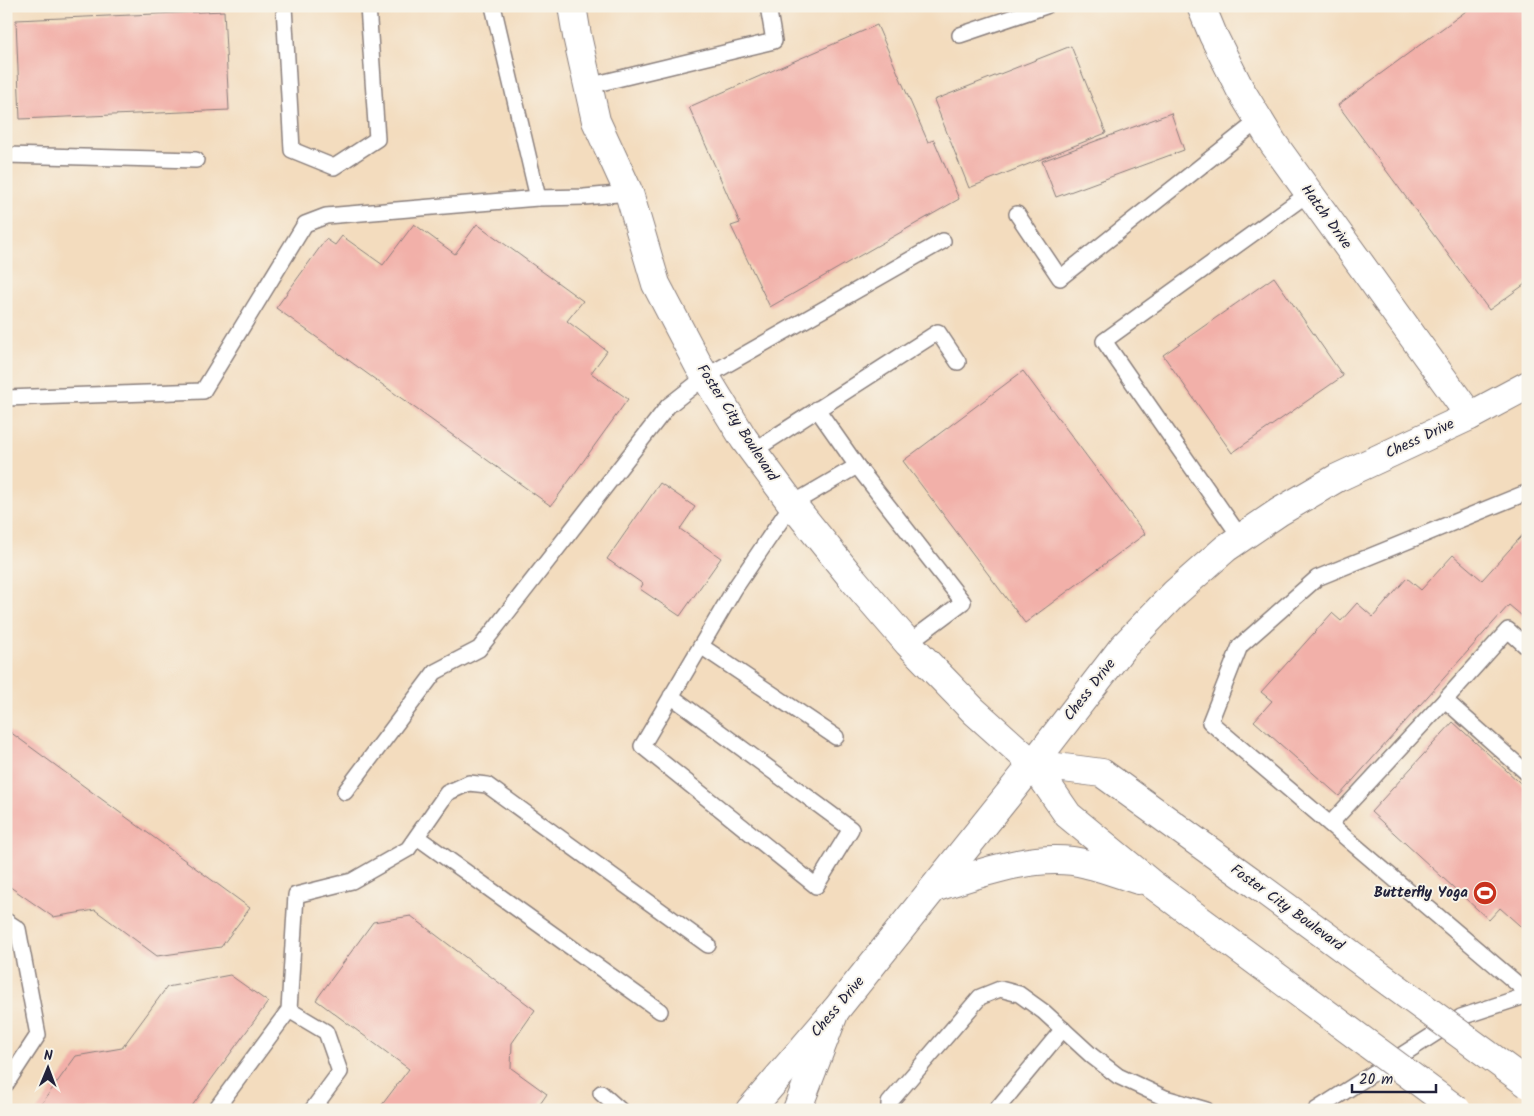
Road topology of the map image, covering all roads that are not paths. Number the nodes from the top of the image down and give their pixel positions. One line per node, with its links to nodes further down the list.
1 (284, 6): 2 (lane)
2 (368, 6)
3 (493, 6): 15 (lane)
4 (572, 6): 9 (main road, Foster City Boulevard)
5 (768, 6): 9 (lane)
6 (1046, 6): 8 (lane)
7 (1201, 6): 10 (main road, Hatch Drive)
8 (960, 35)
9 (588, 86): 13 (main road, Foster City Boulevard)
10 (1259, 120): 14 (main road, Hatch Drive); 16 (lane)
11 (6, 155): 12 (lane)
12 (196, 160)
13 (629, 193): 15 (lane); 19 (main road, Foster City Boulevard)
14 (1309, 193): 23 (main road, Hatch Drive); 28 (lane)
15 (538, 198): 21 (lane)
16 (1017, 214)
17 (943, 241): 19 (lane)
18 (958, 362): 22 (lane)
19 (705, 377): 24 (main road, Foster City Boulevard); 37 (lane)
20 (1528, 385): 23 (main road, Chess Drive)
21 (6, 398)
22 (817, 409): 24 (lane); 25 (lane)
23 (1470, 416): 28 (main road, Chess Drive)
24 (753, 451): 27 (main road, Foster City Boulevard)
25 (857, 466): 27 (lane); 29 (lane)
26 (1528, 492): 38 (lane)
27 (792, 504): 29 (main road, Foster City Boulevard); 30 (lane)
28 (1241, 538): 35 (main road, Chess Drive)
29 (908, 643): 35 (main road, Foster City Boulevard)
30 (701, 646): 32 (lane); 34 (lane)
31 (1528, 648): 33 (lane)
32 (671, 696): 32 (lane)
33 (1445, 700): 36 (lane); 38 (lane)
34 (836, 737)
35 (1033, 764): 40 (main road, Foster City Boulevard); 41 (main road, Chess Drive); 50 (main road, Foster City Boulevard, bridge)
36 (1528, 774)
37 (345, 792)
38 (1330, 824): 44 (lane)
39 (416, 837): 43 (lane); 45 (lane); 46 (lane)
40 (1153, 885): 41 (main road); 61 (main road, Foster City Boulevard, bridge)
41 (934, 888): 47 (main road, Chess Drive)
42 (6, 921): 49 (lane)
43 (708, 945)
44 (1528, 994): 60 (lane)
45 (290, 1010): 52 (lane); 53 (lane)
46 (660, 1011)
47 (835, 1011): 55 (main road, Chess Drive); 56 (main road)
48 (1063, 1029): 57 (lane); 58 (lane); 59 (lane)
49 (6, 1084)
50 (1528, 1084)
51 (601, 1093): 54 (lane)
52 (215, 1110)
53 (312, 1110)
54 (620, 1110)
55 (750, 1110)
56 (797, 1110)
57 (889, 1110)
58 (996, 1110)
59 (1206, 1110)
60 (1316, 1110)
61 (1457, 1110)

